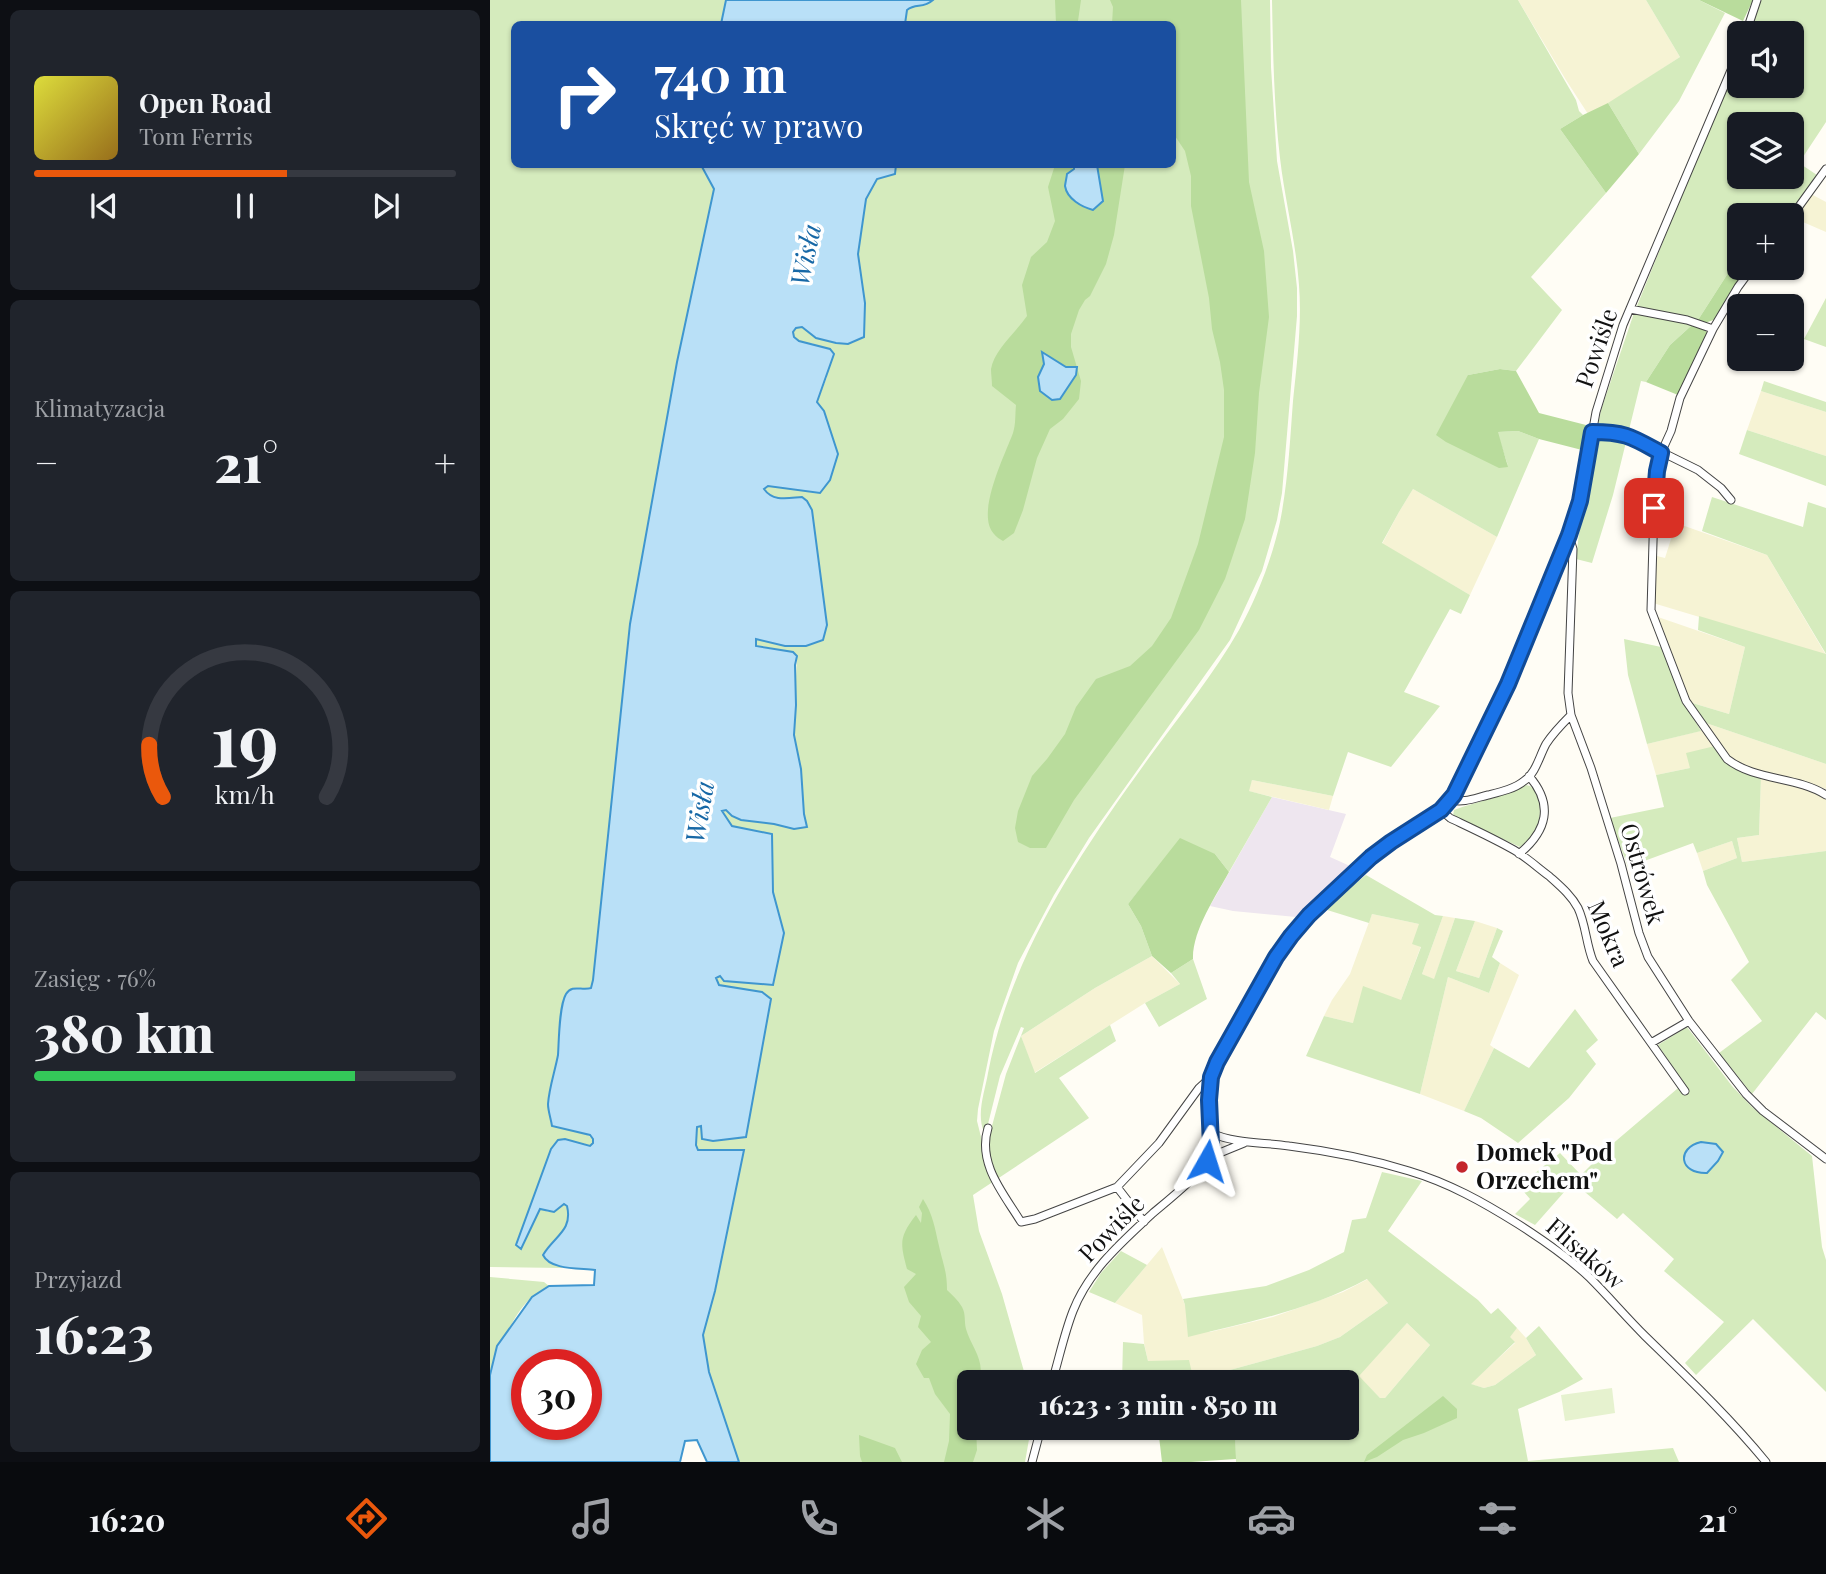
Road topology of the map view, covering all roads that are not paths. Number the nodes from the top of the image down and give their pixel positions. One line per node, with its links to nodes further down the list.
1 (1757, 0): 2 (street)
2 (1750, 21)
3 (1727, 80): 7 (street, Powiśle)
4 (1826, 169): 5 (street)
5 (1801, 203)
6 (1743, 280): 8 (street)
7 (1630, 309): 8 (street); 9 (street, Powiśle)
8 (1713, 329): 10 (street)
9 (1592, 432): 10 (street); 12 (street, Powiśle)
10 (1661, 453): 11 (street); 15 (street)
11 (1731, 500)
12 (1569, 535): 13 (street, Ostrówek); 16 (street, Powiśle)
13 (1571, 715): 14 (street); 19 (street, Ostrówek)
14 (1530, 776): 16 (street); 18 (street)
15 (1826, 795)
16 (1451, 800): 17 (street, Powiśle)
17 (1441, 810): 18 (street, Mokra); 21 (street, Powiśle)
18 (1519, 854): 20 (street, Mokra)
19 (1689, 1021): 20 (street); 26 (street, Ostrówek)
20 (1651, 1043): 22 (street, Mokra)
21 (1211, 1077): 24 (street, Powiśle); 28 (street)
22 (1685, 1091)
23 (988, 1128): 28 (street)
24 (1211, 1133): 25 (street, Flisaków); 27 (street, Powiśle)
25 (1247, 1142): 27 (street, Flisaków); 33 (street, Flisaków)
26 (1826, 1159)
27 (1207, 1161): 29 (street, Powiśle)
28 (1117, 1187): 29 (street)
29 (1144, 1222): 30 (street, Powiśle)
30 (1055, 1370)
31 (1038, 1440): 32 (street)
32 (1032, 1462)
33 (1766, 1462)

